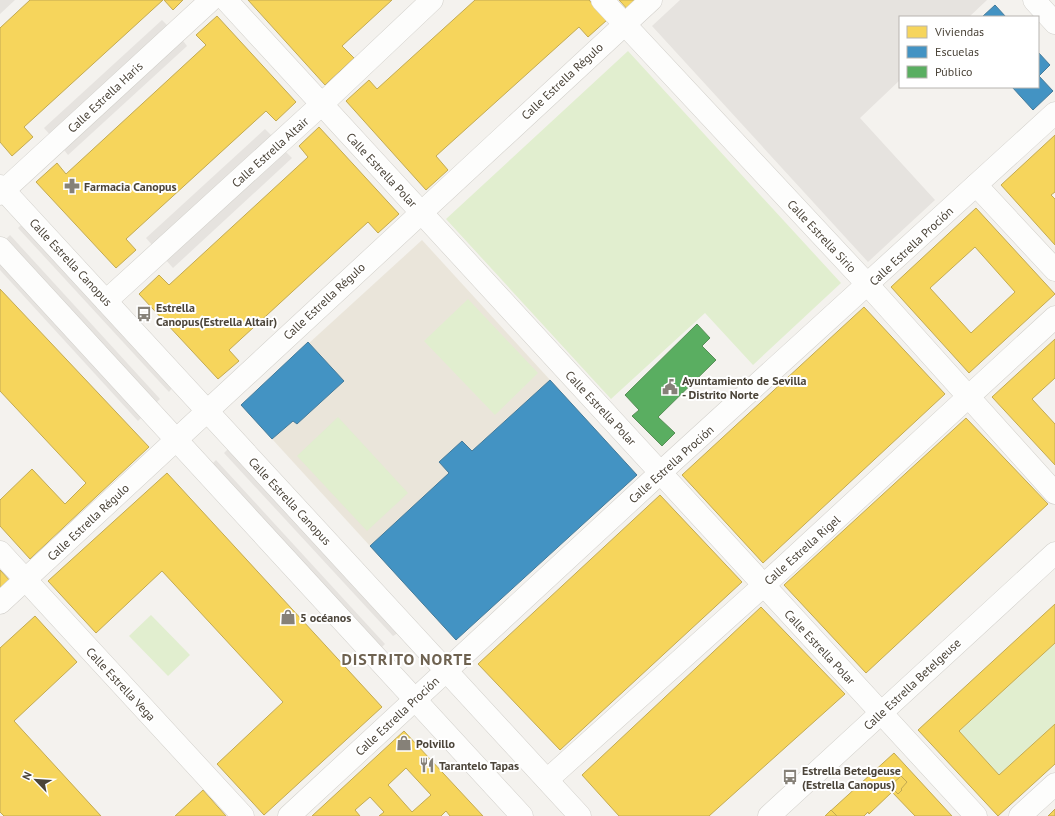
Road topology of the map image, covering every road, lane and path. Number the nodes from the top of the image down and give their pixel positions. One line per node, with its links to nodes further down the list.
1 (211, 0): 12 (street, Calle Estrella Haris)
2 (226, 0): 9 (street, Calle Estrella Polar)
3 (432, 0): 9 (street, Calle Estrella Altair)
4 (602, 0): 8 (street, Calle Estrella Sirio)
5 (651, 0): 8 (street, Calle Estrella Régulo)
6 (1034, 0): 7 (street)
7 (1055, 23)
8 (624, 24): 13 (street, Calle Estrella Régulo); 16 (street, Calle Estrella Sirio)
9 (322, 104): 13 (street, Calle Estrella Polar); 17 (street, Calle Estrella Altair)
10 (1055, 113): 11 (street, Calle Estrella Proción)
11 (976, 185): 15 (street); 16 (street, Calle Estrella Proción)
12 (1, 190): 17 (street, Calle Estrella Canopus)
13 (420, 212): 20 (street, Calle Estrella Régulo); 22 (street, Calle Estrella Polar)
14 (0, 248): 21 (street)
15 (1055, 270)
16 (868, 285): 19 (street, Calle Estrella Sirio); 22 (street, Calle Estrella Proción)
17 (106, 301): 20 (street, Calle Estrella Canopus)
18 (1055, 317): 19 (street, Calle Estrella Rigel)
19 (969, 398): 23 (street, Calle Estrella Sirio); 27 (street, Calle Estrella Rigel)
20 (207, 411): 21 (street, Calle Estrella Régulo); 29 (street, Calle Estrella Canopus)
21 (176, 440): 26 (street, Calle Estrella Régulo); 30 (street)
22 (661, 473): 27 (street, Calle Estrella Polar); 29 (street, Calle Estrella Proción)
23 (1055, 493)
24 (0, 552): 26 (street, Calle Estrella Vega)
25 (1055, 553): 31 (street, Calle Estrella Betelgeuse)
26 (26, 580): 28 (street, Calle Estrella Régulo); 34 (street, Calle Estrella Vega)
27 (764, 585): 31 (street, Calle Estrella Polar); 32 (street, Calle Estrella Rigel)
28 (0, 603)
29 (446, 670): 30 (street, Calle Estrella Proción); 32 (street, Calle Estrella Canopus)
30 (415, 700): 35 (street, Calle Estrella Proción); 36 (street)
31 (881, 713): 38 (street, Calle Estrella Betelgeuse); 39 (street, Calle Estrella Polar)
32 (547, 780): 37 (street, Calle Estrella Canopus)
33 (1055, 784): 40 (street)
34 (243, 816)
35 (289, 816)
36 (522, 816)
37 (580, 816)
38 (769, 816)
39 (976, 816)
40 (1020, 816)

